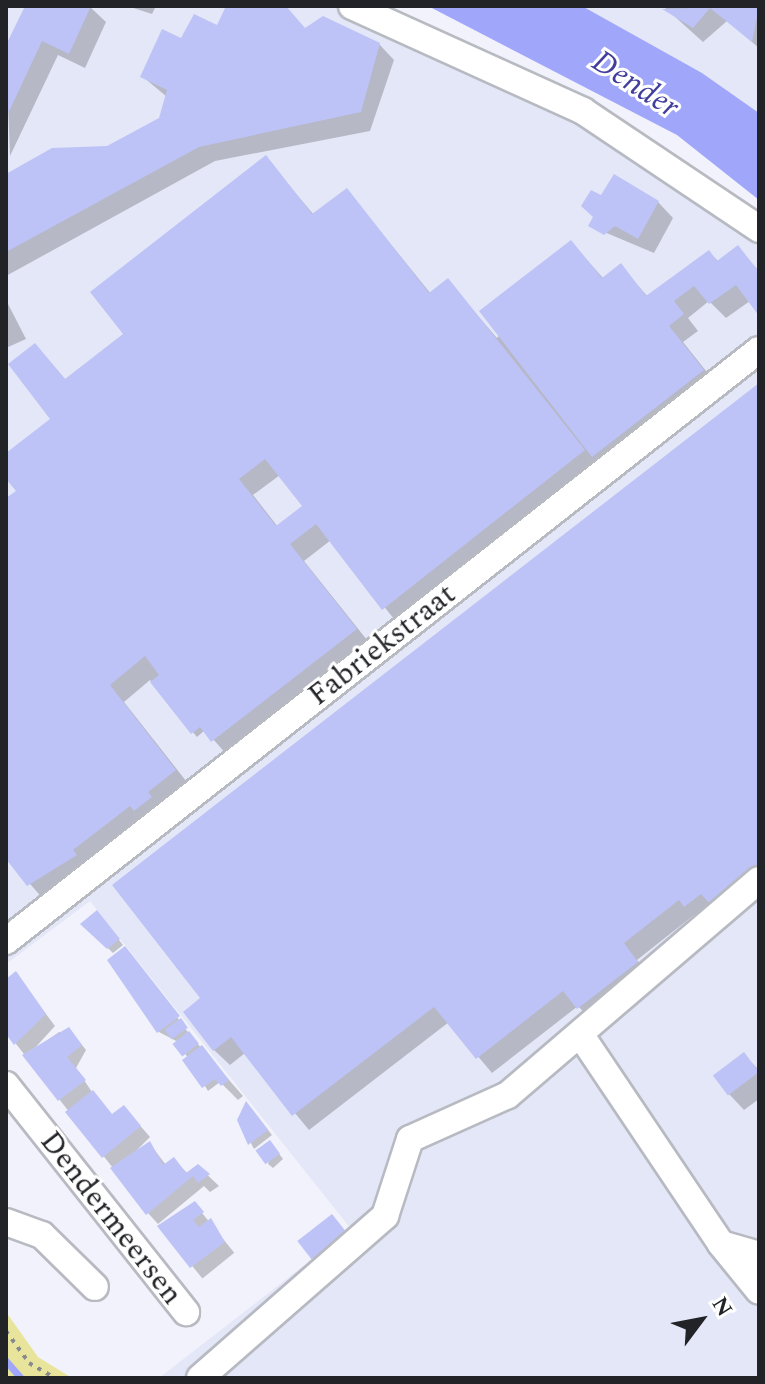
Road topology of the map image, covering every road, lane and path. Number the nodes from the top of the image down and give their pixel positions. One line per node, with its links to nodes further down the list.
1 (368, 9): 2 (street)
2 (759, 229)
3 (759, 350): 5 (street, Fabriekstraat)
4 (759, 880): 6 (street)
5 (6, 941)
6 (580, 1034): 9 (street); 16 (street)
7 (6, 1085): 13 (street, Dendermeersen)
8 (6, 1222): 11 (street)
9 (721, 1244): 10 (street); 12 (street)
10 (759, 1255)
11 (95, 1287)
12 (759, 1291)
13 (186, 1312)
14 (6, 1331): 15 (path)
15 (55, 1378)
16 (200, 1378)

